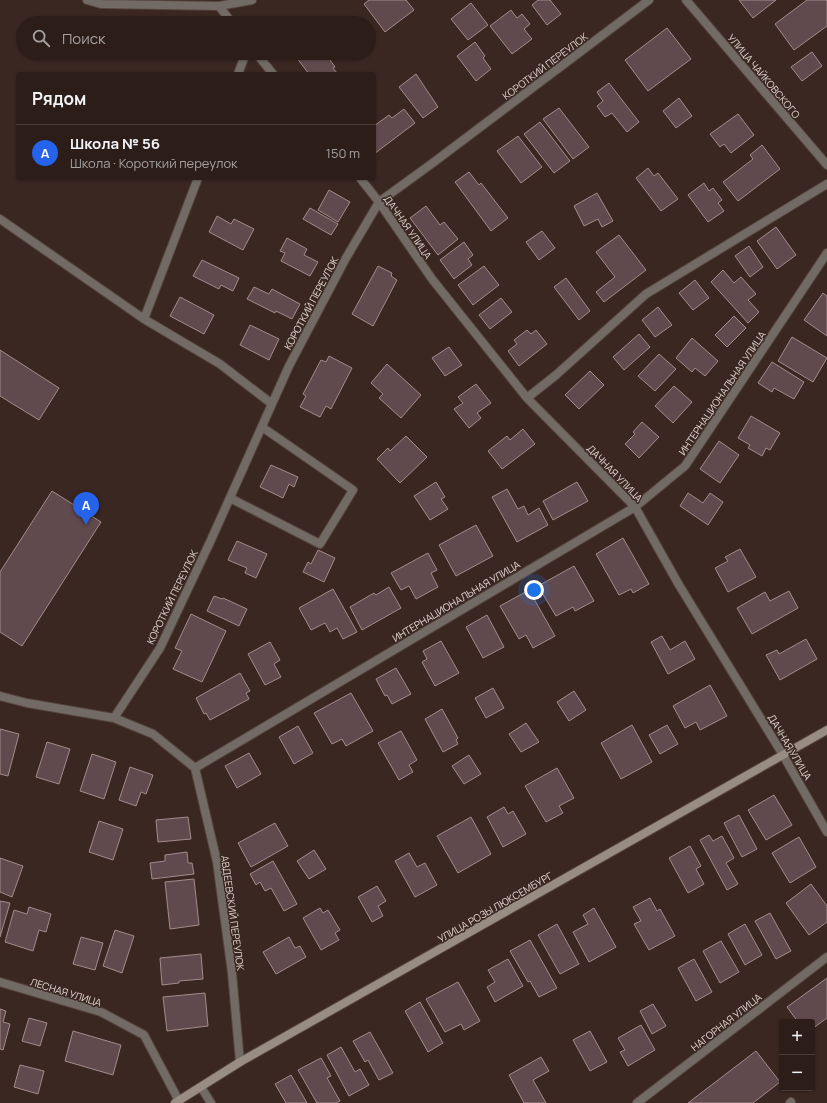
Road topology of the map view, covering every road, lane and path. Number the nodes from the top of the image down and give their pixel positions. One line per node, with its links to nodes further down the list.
1 (86, 0): 5 (street)
2 (252, 0): 5 (street)
3 (649, 0): 15 (street, КОРОТКИЙ ПЕРЕУЛОК)
4 (686, 0): 11 (street, УЛИЦА ЧАЙКОВСКОГО)
5 (220, 3): 6 (street)
6 (228, 16)
7 (243, 60): 9 (street)
8 (262, 60): 10 (street)
9 (239, 72)
10 (271, 72)
11 (827, 165)
12 (197, 180): 18 (street)
13 (362, 180): 15 (street, ДАЧНАЯ УЛИЦА)
14 (827, 184): 19 (street)
15 (379, 202): 19 (street, ДАЧНАЯ УЛИЦА); 20 (street, КОРОТКИЙ ПЕРЕУЛОК)
16 (0, 219): 18 (street)
17 (827, 253): 23 (street, ИНТЕРНАЦИОНАЛЬНАЯ УЛИЦА)
18 (144, 319): 20 (street)
19 (527, 398): 23 (street, ДАЧНАЯ УЛИЦА)
20 (272, 404): 21 (street, КОРОТКИЙ ПЕРЕУЛОК)
21 (262, 427): 22 (street, КОРОТКИЙ ПЕРЕУЛОК); 22 (street)
22 (230, 498): 25 (street, КОРОТКИЙ ПЕРЕУЛОК)
23 (635, 507): 27 (street, ДАЧНАЯ УЛИЦА); 28 (street, ИНТЕРНАЦИОНАЛЬНАЯ УЛИЦА)
24 (0, 696): 25 (street)
25 (114, 718): 28 (street)
26 (827, 730): 27 (street, УЛИЦА РОЗЫ ЛЮКСЕМБУРГ)
27 (783, 755): 29 (street, ДАЧНАЯ УЛИЦА); 32 (street, УЛИЦА РОЗЫ ЛЮКСЕМБУРГ)
28 (195, 768): 32 (street, АВДЕЕВСКИЙ ПЕРЕУЛОК)
29 (827, 832)
30 (827, 957): 36 (street, НАГОРНАЯ УЛИЦА)
31 (0, 982): 34 (street, ЛЕСНАЯ УЛИЦА)
32 (240, 1062): 33 (street, УЛИЦА РОЗЫ ЛЮКСЕМБУРГ)
33 (201, 1087): 34 (street, УЛИЦА РОЗЫ ЛЮКСЕМБУРГ); 35 (street)
34 (177, 1102)
35 (211, 1103)
36 (637, 1103)

